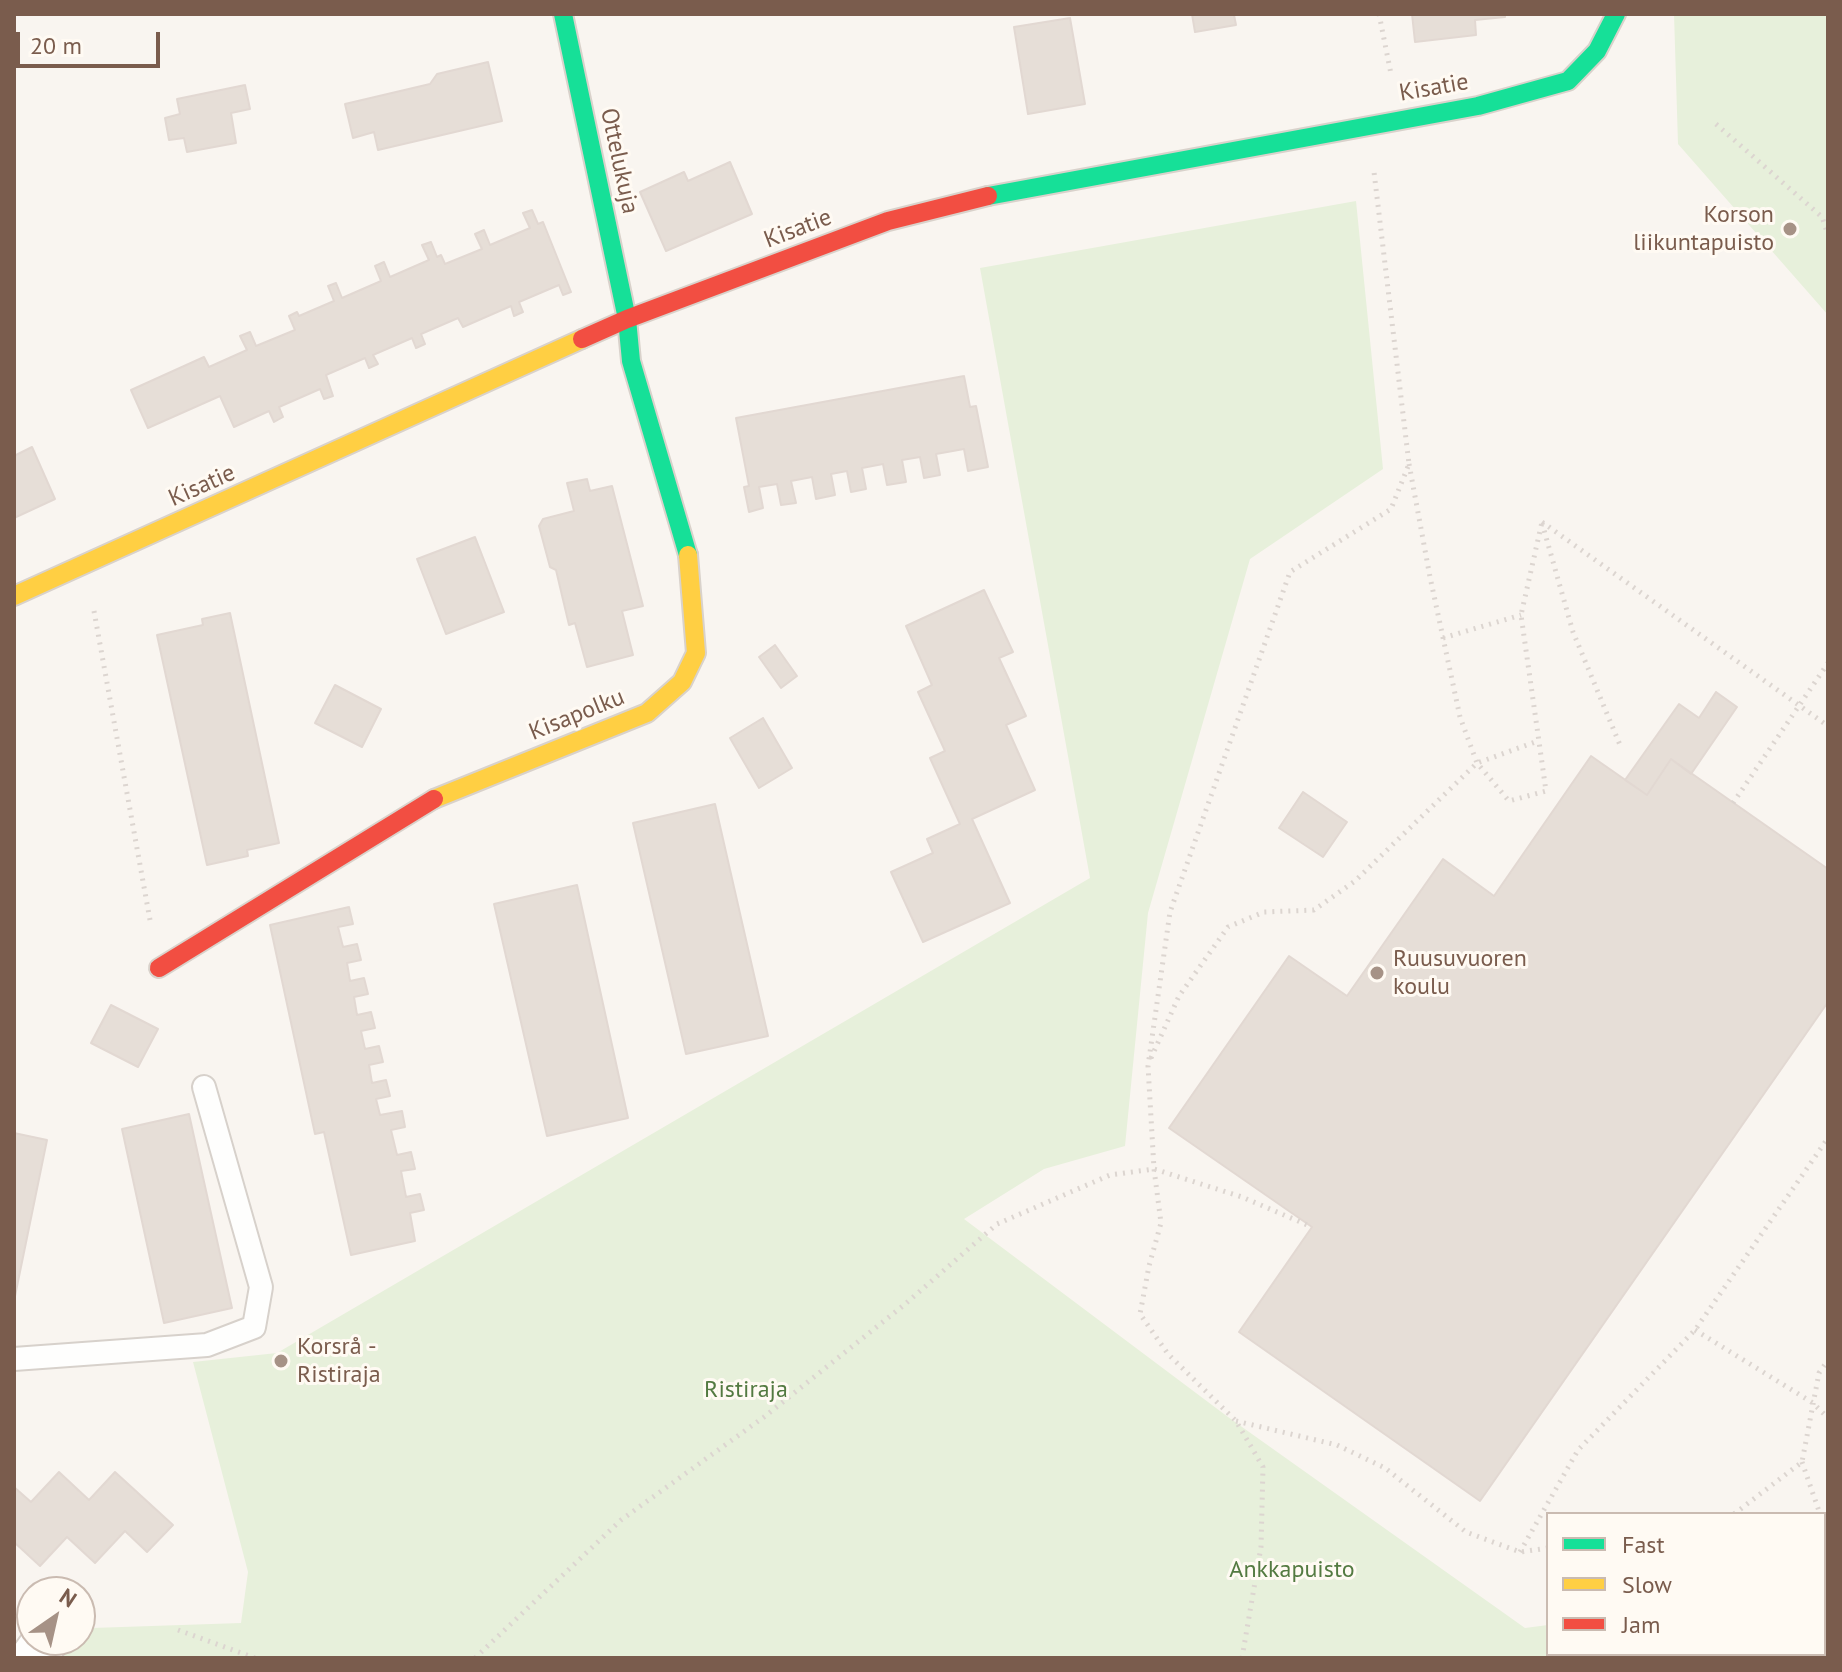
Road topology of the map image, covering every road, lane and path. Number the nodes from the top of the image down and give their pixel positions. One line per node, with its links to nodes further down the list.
1 (563, 14): 8 (street, Ottelukuja)
2 (1379, 14): 4 (path)
3 (1616, 14): 6 (street, Kisatie)
4 (1393, 84)
5 (1716, 124): 7 (path)
6 (1366, 127): 8 (street, Kisatie); 9 (path)
7 (1828, 235)
8 (627, 319): 11 (street, Kisatie); 22 (street, Kisapolku)
9 (1409, 464): 14 (path); 23 (path)
10 (1542, 522): 13 (path); 16 (path); 19 (path)
11 (14, 596)
12 (92, 602): 22 (path)
13 (1521, 615): 14 (path); 18 (path)
14 (1443, 638): 20 (path)
15 (1828, 663): 16 (path)
16 (1799, 706): 17 (path); 21 (path)
17 (1828, 726)
18 (1538, 741): 20 (path); 20 (path)
19 (1620, 745)
20 (1477, 763): 23 (path)
21 (1733, 803)
22 (159, 968)
23 (1148, 1066): 26 (path)
24 (204, 1087): 29 (lane)
25 (1828, 1138): 28 (path)
26 (1154, 1169): 27 (path); 33 (path); 41 (path)
27 (1312, 1227)
28 (1695, 1330): 31 (path); 38 (path)
29 (14, 1359)
30 (1828, 1360): 31 (path)
31 (1813, 1403): 32 (path); 34 (path)
32 (1828, 1418)
33 (1236, 1421): 38 (path); 42 (path)
34 (1802, 1462): 35 (path); 36 (path)
35 (1737, 1512)
36 (1819, 1512)
37 (1546, 1548): 38 (path)
38 (1520, 1552)
39 (178, 1630): 40 (path)
40 (255, 1658)
41 (475, 1658)
42 (1242, 1658)

